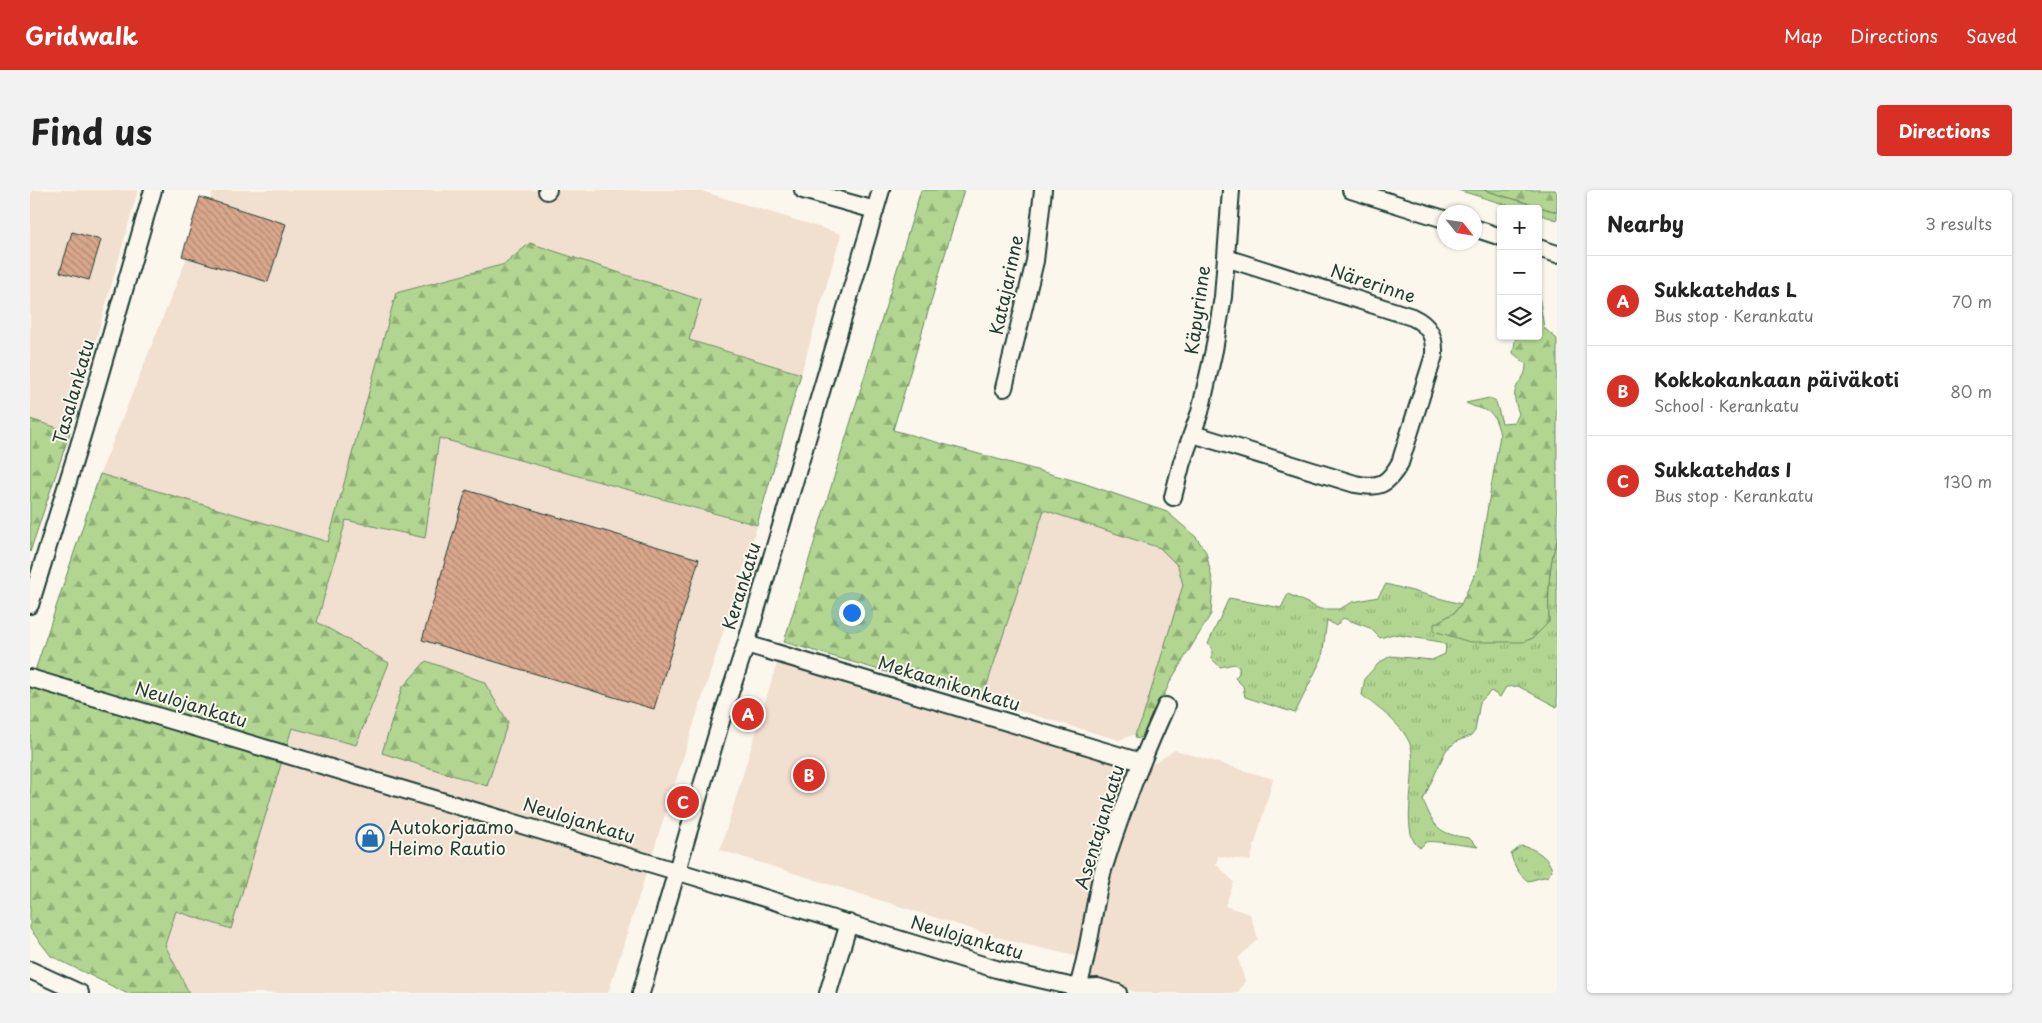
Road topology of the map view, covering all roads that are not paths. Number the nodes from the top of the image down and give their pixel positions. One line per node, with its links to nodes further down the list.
1 (153, 190): 17 (street, Tasalankatu)
2 (803, 190): 7 (street)
3 (881, 190): 7 (street, Kerankatu)
4 (1043, 190): 14 (street, Katajarinne)
5 (1231, 190): 13 (street, Käpyrinne)
6 (1351, 190): 8 (street)
7 (875, 210): 18 (street, Kerankatu)
8 (1437, 217)
9 (1482, 231): 10 (street)
10 (1497, 236)
11 (1542, 249): 12 (street)
12 (1557, 254)
13 (1226, 258): 15 (street, Käpyrinne); 15 (street, Närerinne)
14 (1004, 388)
15 (1192, 434): 16 (street, Käpyrinne)
16 (1173, 497)
17 (30, 604)
18 (746, 644): 21 (street, Mekaanikonkatu); 22 (street, Kerankatu)
19 (30, 678): 22 (street, Neulojankatu)
20 (1166, 706): 21 (street, Asentajankatu)
21 (1141, 762): 25 (street, Asentajankatu)
22 (677, 871): 23 (street, Neulojankatu); 27 (street, Kerankatu)
23 (849, 923): 25 (street, Neulojankatu); 28 (street)
24 (30, 970): 26 (street)
25 (1077, 990): 29 (street, Neulojankatu)
26 (80, 993)
27 (641, 993)
28 (828, 993)
29 (1118, 993)

